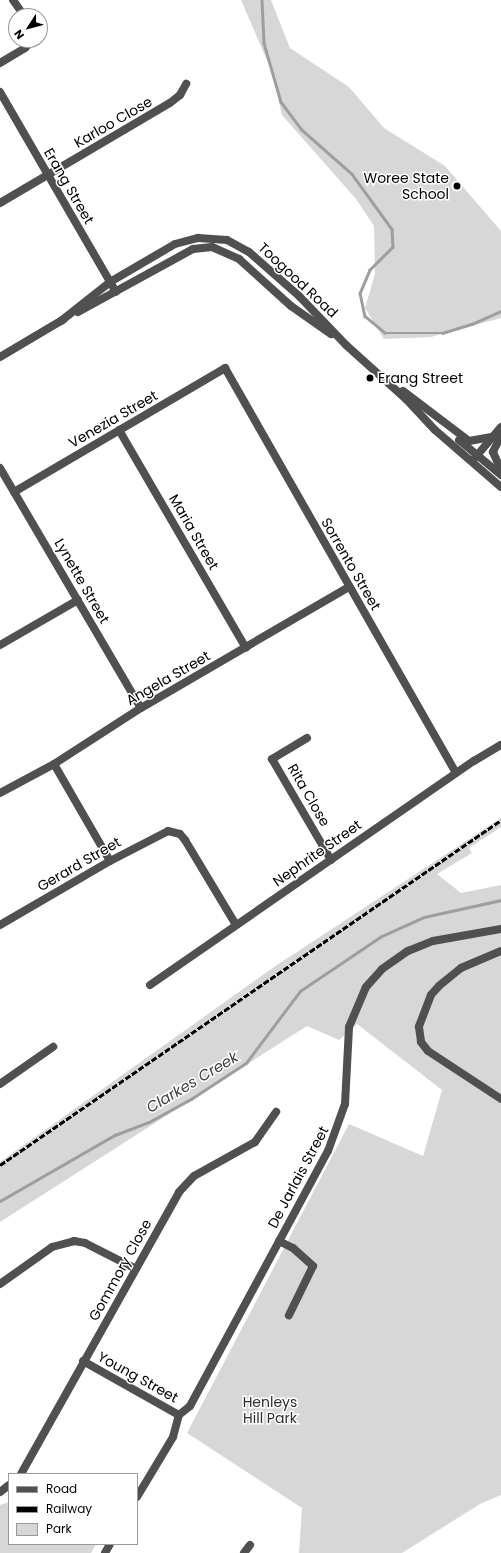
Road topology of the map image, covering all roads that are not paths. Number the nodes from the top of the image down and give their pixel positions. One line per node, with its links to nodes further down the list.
1 (25, 48): 2 (street)
2 (0, 63)
3 (186, 84): 5 (street, Karloo Close)
4 (0, 92): 5 (street, Erang Street)
5 (47, 175): 6 (street, Karloo Close); 7 (street, Erang Street)
6 (0, 202)
7 (110, 282): 8 (street, Erang Street); 9 (street, Toogood Road); 10 (street, Toogood Road)
8 (116, 292): 9 (street, Toogood Road); 10 (street, Toogood Road)
9 (61, 322): 11 (street, Toogood Road)
10 (346, 345): 13 (street, Toogood Road)
11 (0, 357)
12 (224, 368): 15 (street, Venezia Street); 24 (street, Sorrento Street)
13 (379, 375): 17 (street); 18 (street, Toogood Road)
14 (501, 427): 17 (street)
15 (119, 430): 23 (street, Venezia Street); 27 (street, Maria Street)
16 (501, 436): 20 (street)
17 (492, 437): 18 (street)
18 (475, 458): 21 (street, Toogood Road); 22 (street, Toogood Road)
19 (0, 468): 23 (street, Lynette Street)
20 (501, 470)
21 (501, 475)
22 (501, 487)
23 (14, 492): 25 (street, Lynette Street)
24 (349, 587): 27 (street, Angela Street); 32 (street, Sorrento Street)
25 (78, 600): 26 (street); 28 (street, Lynette Street)
26 (0, 645)
27 (246, 648): 28 (street, Angela Street)
28 (141, 708): 31 (street, Angela Street)
29 (307, 738): 34 (street, Rita Close)
30 (501, 745): 32 (street, Nephrite Street)
31 (54, 764): 33 (street, Angela Street); 35 (street)
32 (456, 773): 34 (street, Nephrite Street)
33 (0, 793)
34 (331, 860): 37 (street, Nephrite Street)
35 (110, 861): 36 (street, Gerard Street); 37 (street, Gerard Street)
36 (0, 925)
37 (236, 925): 40 (street, Nephrite Street)
38 (501, 929): 45 (street, De Jarlais Street)
39 (501, 951): 43 (street)
40 (150, 986)
41 (54, 1047): 42 (street)
42 (0, 1084)
43 (501, 1100)
44 (276, 1112): 46 (street, Gommory Close)
45 (279, 1241): 48 (street); 50 (street, De Jarlais Street)
46 (136, 1269): 47 (street); 49 (street, Gommory Close)
47 (0, 1284)
48 (289, 1315)
49 (83, 1361): 50 (street, Young Street); 51 (street, Gommory Close)
50 (179, 1415): 52 (street)
51 (22, 1473)
52 (138, 1495)
53 (250, 1545): 54 (street)
54 (244, 1553)

